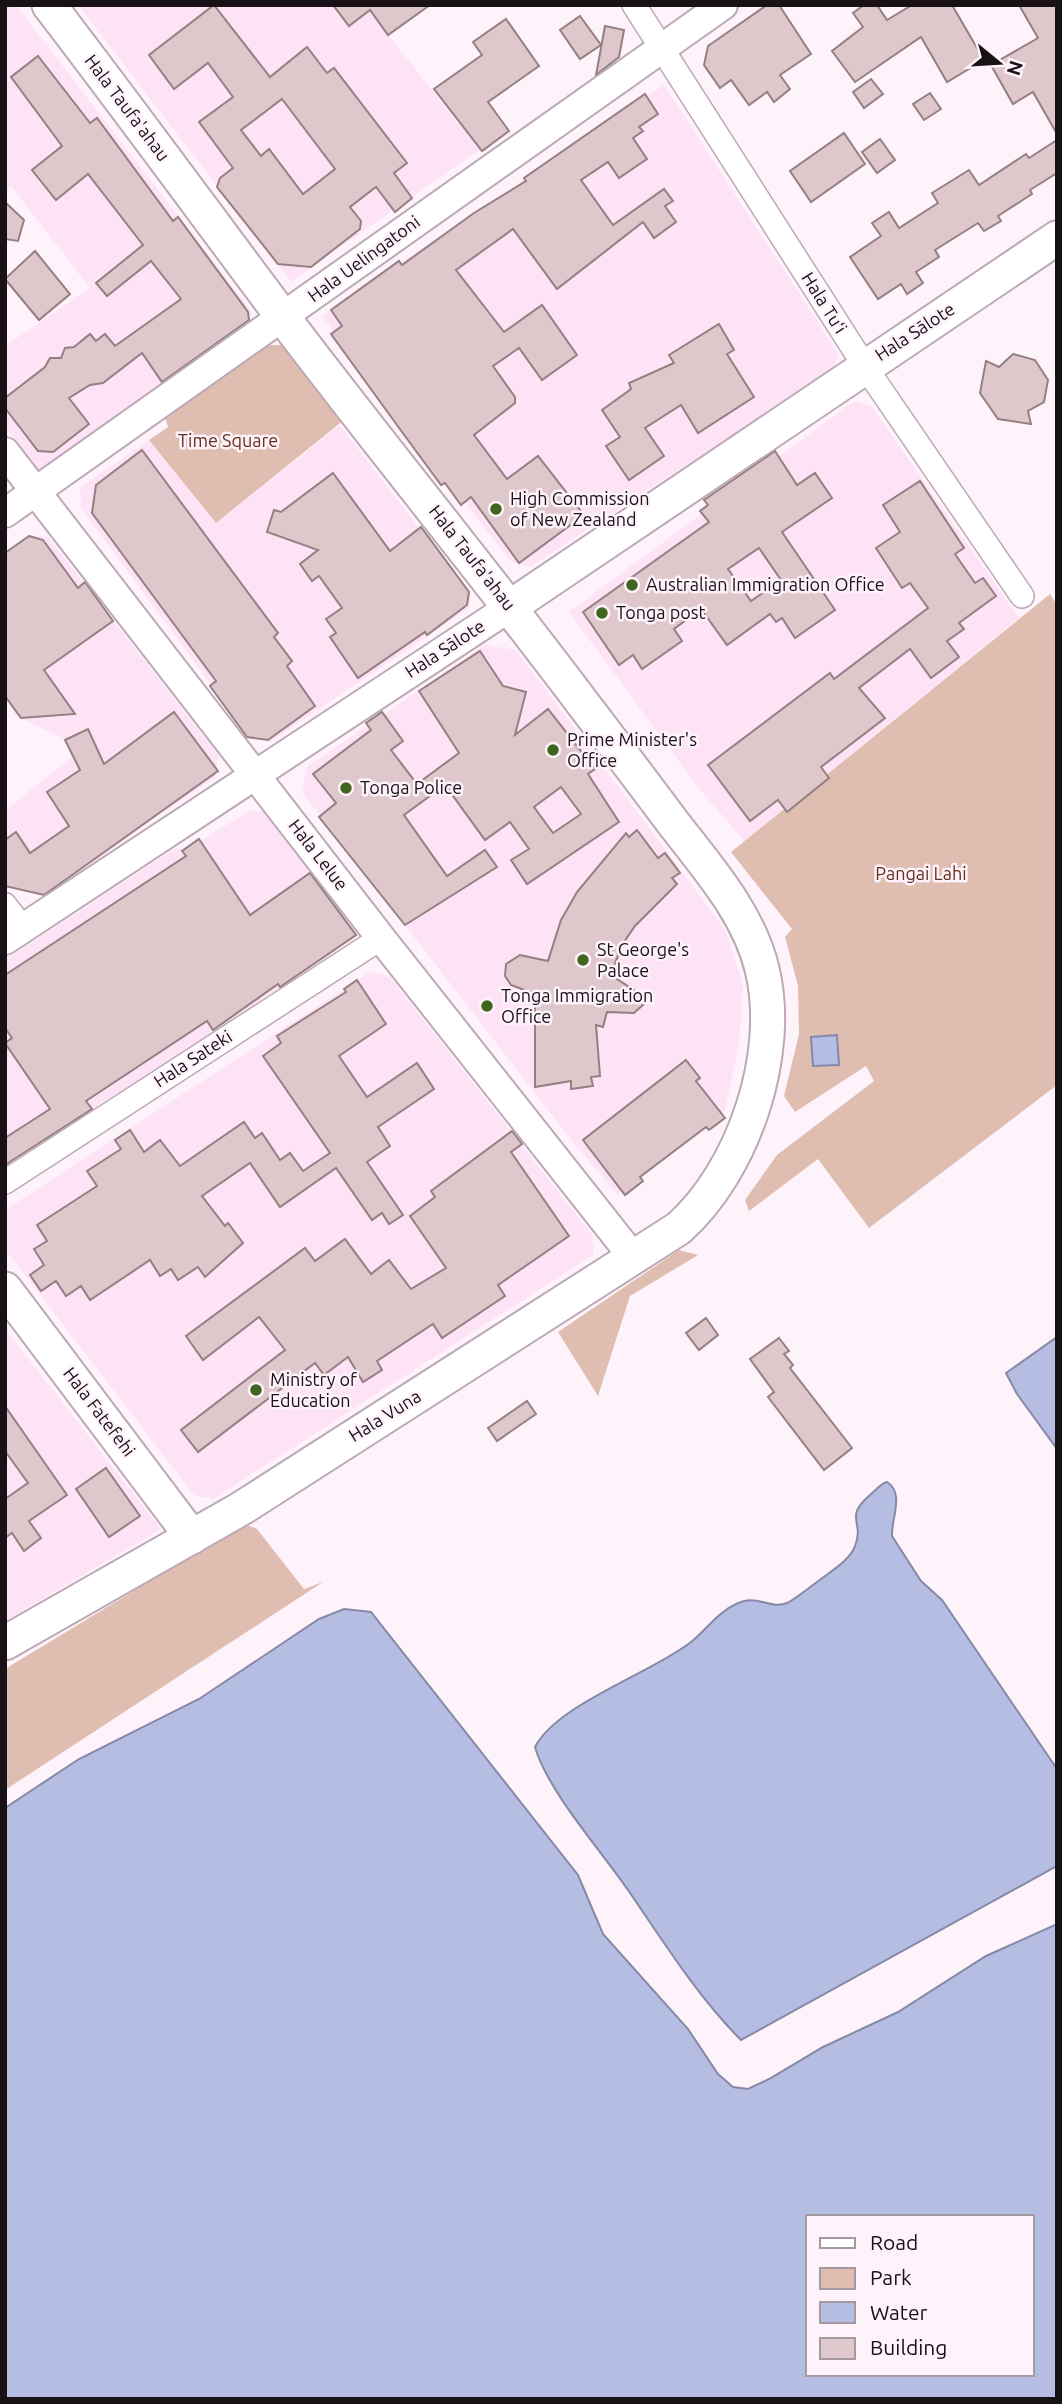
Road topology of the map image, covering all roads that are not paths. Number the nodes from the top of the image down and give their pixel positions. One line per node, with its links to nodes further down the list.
1 (49, 5): 6 (main road, Hala Taufa'ahau)
2 (634, 5): 4 (street, Hala Tuʻi)
3 (723, 5): 4 (street, Hala Uelingatoni)
4 (662, 48): 6 (street, Hala Uelingatoni); 7 (street, Hala Tuʻi)
5 (1057, 238): 7 (main road, Hala Sālote)
6 (283, 317): 9 (street, Hala Uelingatoni); 12 (main road, Hala Taufa'ahau)
7 (864, 365): 11 (street, Hala Tuʻi); 12 (main road, Hala Sālote)
8 (5, 452): 9 (street, Hala Lelue)
9 (36, 491): 10 (street, Hala Uelingatoni); 13 (street, Hala Lelue)
10 (5, 513)
11 (1022, 596)
12 (510, 607): 13 (street, Hala Sālote); 17 (main road, Hala Taufa'ahau)
13 (255, 774): 15 (street, Hala Sālote); 16 (street, Hala Lelue)
14 (5, 905): 15 (street)
15 (14, 934)
16 (381, 937): 18 (street, Hala Sateki); 19 (street, Hala Lelue)
17 (735, 1155): 19 (main road, Hala Vuna)
18 (5, 1182)
19 (633, 1257): 21 (main road, Hala Vuna)
20 (5, 1289): 21 (main road, Hala Fatefehi)
21 (192, 1536): 22 (main road, Hala Vuna)
22 (5, 1643)

